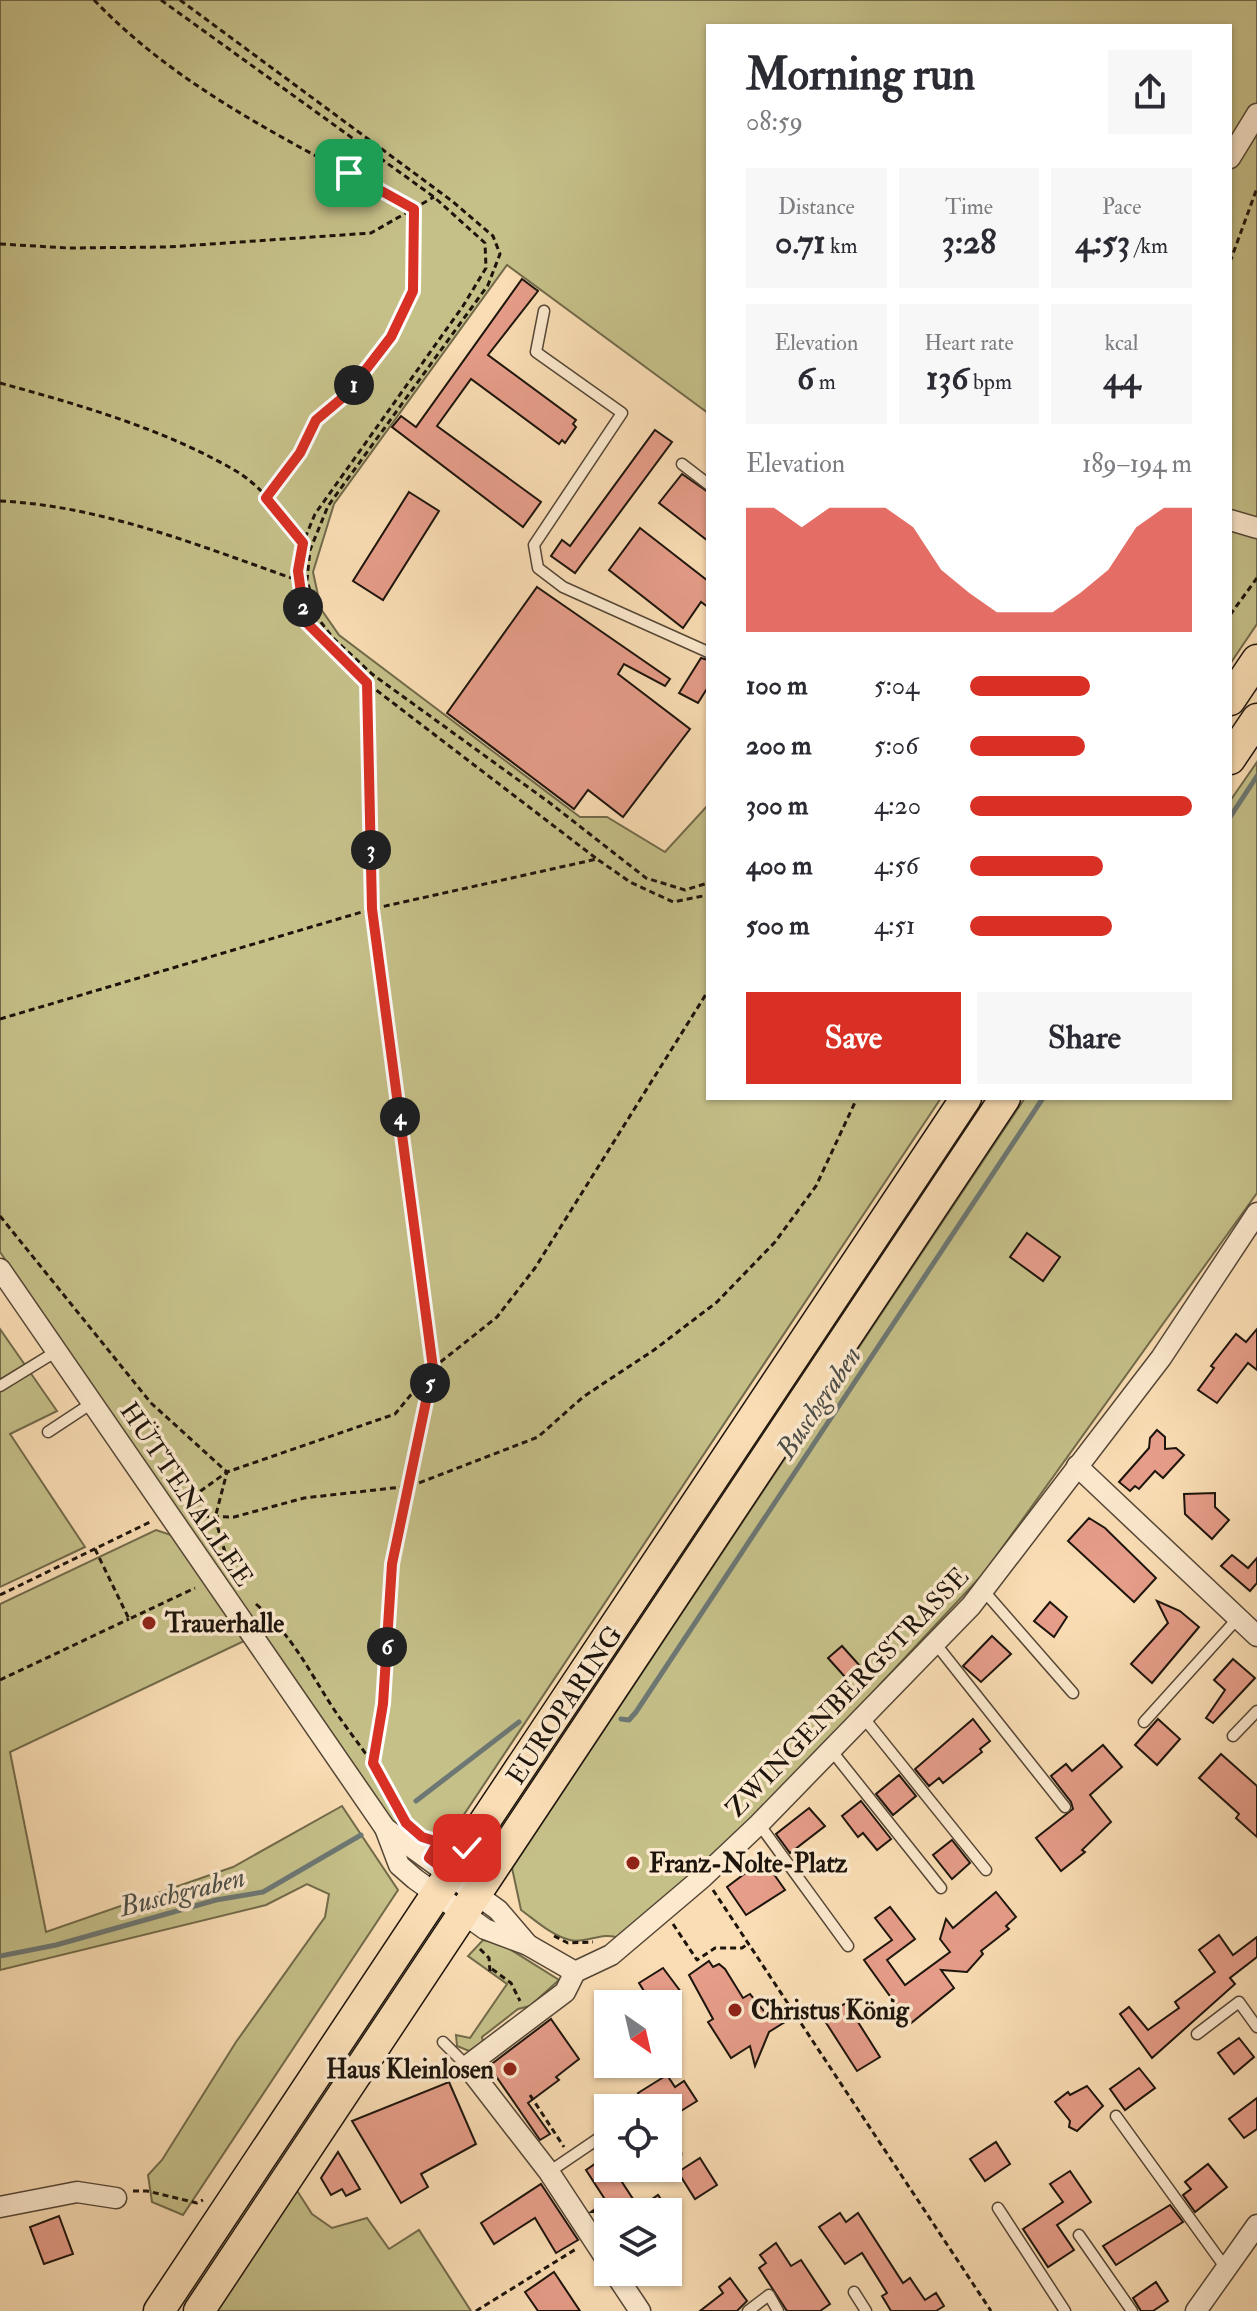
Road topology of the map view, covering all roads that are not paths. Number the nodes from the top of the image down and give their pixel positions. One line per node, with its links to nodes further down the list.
1 (1257, 114): 2 (street)
2 (1232, 155)
3 (544, 311): 8 (lane)
4 (682, 464): 5 (lane)
5 (706, 482)
6 (1232, 521): 7 (street)
7 (1257, 528)
8 (706, 651)
9 (1257, 660): 10 (main road)
10 (1232, 697)
11 (1257, 719): 12 (main road)
12 (1232, 756)
13 (965, 1100): 35 (main road, EUROPARING)
14 (1004, 1100): 37 (main road, EUROPARING)
15 (1257, 1213): 21 (street, ZWINGENBERGSTRASSE)
16 (0, 1269): 17 (street, HÜTTENALLEE)
17 (57, 1351): 18 (lane); 19 (street, HÜTTENALLEE)
18 (0, 1386)
19 (92, 1403): 20 (lane); 35 (street, HÜTTENALLEE)
20 (48, 1432)
21 (1077, 1466): 22 (street, ZWINGENBERGSTRASSE); 23 (street)
22 (983, 1590): 25 (street, ZWINGENBERGSTRASSE); 26 (lane)
23 (1237, 1619): 24 (street); 29 (lane)
24 (1257, 1636)
25 (935, 1643): 28 (street, ZWINGENBERGSTRASSE); 32 (lane)
26 (1073, 1693)
27 (1257, 1711): 30 (lane)
28 (863, 1717): 31 (street, ZWINGENBERGSTRASSE); 34 (lane)
29 (1144, 1722)
30 (1233, 1736)
31 (831, 1750): 33 (street, ZWINGENBERGSTRASSE); 36 (lane)
32 (1065, 1807)
33 (759, 1824): 38 (lane); 39 (street, ZWINGENBERGSTRASSE)
34 (986, 1870)
35 (443, 1884): 37 (street, HÜTTENALLEE); 56 (main road, EUROPARING)
36 (941, 1888)
37 (470, 1903): 39 (street); 57 (main road, EUROPARING)
38 (848, 1946)
39 (575, 1972): 43 (street, ZWINGENBERGSTRASSE)
40 (1257, 2027): 41 (lane)
41 (1197, 2034)
42 (443, 2042): 43 (lane)
43 (467, 2066): 46 (street)
44 (1116, 2116): 53 (lane)
45 (594, 2141): 46 (lane)
46 (549, 2172): 52 (street)
47 (116, 2198): 48 (street)
48 (0, 2207)
49 (998, 2208): 62 (lane)
50 (1257, 2225): 53 (street)
51 (1079, 2235): 63 (lane)
52 (594, 2241)
53 (1225, 2267): 64 (street)
54 (623, 2286): 58 (street)
55 (854, 2292): 61 (lane)
56 (159, 2311)
57 (199, 2311)
58 (640, 2311)
59 (748, 2311): 60 (lane)
60 (778, 2311)
61 (866, 2311)
62 (1065, 2311)
63 (1132, 2311)
64 (1196, 2311)

